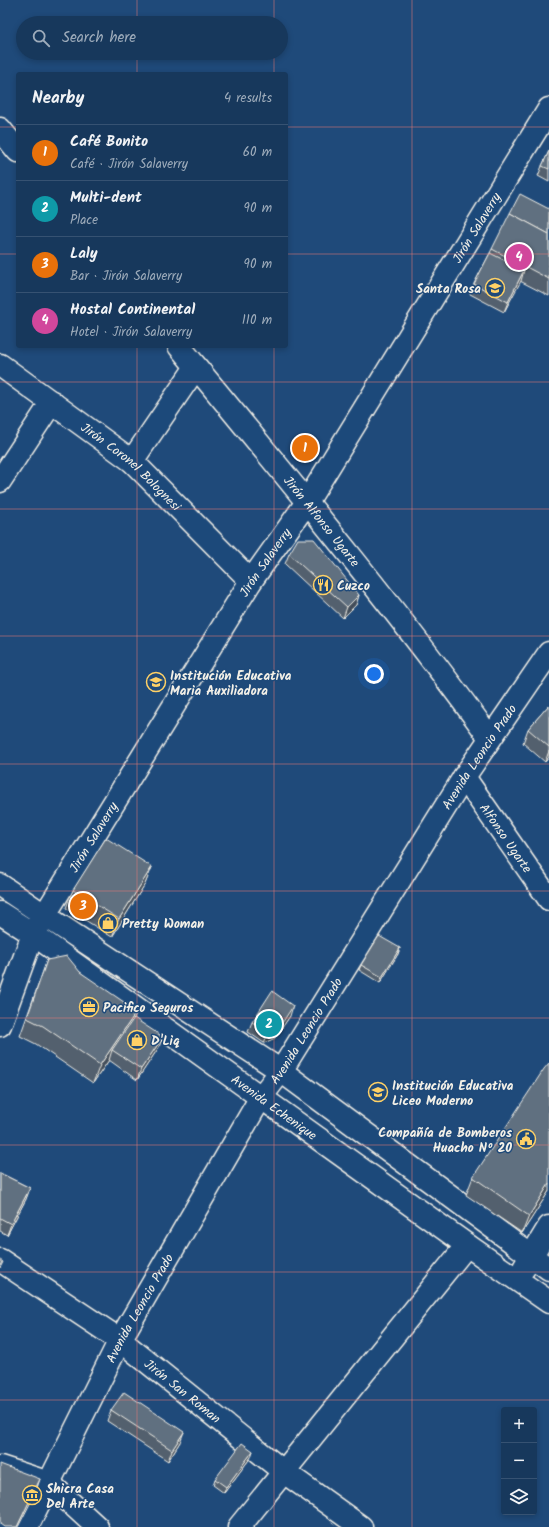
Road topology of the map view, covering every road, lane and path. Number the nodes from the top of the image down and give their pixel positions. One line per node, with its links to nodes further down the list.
1 (549, 109): 10 (street, Jirón Salaverry)
2 (0, 129): 3 (street)
3 (16, 149)
4 (181, 348): 6 (street, Jirón Alfonso Ugarte)
5 (0, 364): 7 (street, Jirón Coronel Bolognesi)
6 (196, 367): 8 (street); 10 (street, Jirón Alfonso Ugarte)
7 (52, 402): 8 (street, Jirón Coronel Bolognesi); 9 (street)
8 (132, 461): 11 (street, Jirón Coronel Bolognesi)
9 (0, 481)
10 (307, 502): 11 (street, Jirón Salaverry); 13 (street, Jirón Alfonso Ugarte)
11 (251, 581): 18 (street, Jirón Salaverry)
12 (549, 652): 13 (street, Avenida Leoncio Prado)
13 (490, 738): 14 (street, Avenida Leoncio Prado)
14 (464, 776): 16 (street, Alfonso Ugarte); 21 (street, Avenida Leoncio Prado)
15 (0, 885): 18 (street)
16 (549, 899)
17 (0, 913): 19 (street, Avenida Echenique)
18 (44, 915): 19 (street, Jirón Salaverry); 21 (street)
19 (33, 934): 20 (street, Jirón Salaverry); 22 (street, Avenida Echenique)
20 (0, 1024)
21 (281, 1071): 22 (street, Avenida Leoncio Prado); 25 (street)
22 (261, 1097): 24 (street, Avenida Echenique); 30 (street, Avenida Leoncio Prado)
23 (549, 1227): 25 (street)
24 (467, 1245): 28 (street, Avenida Echenique); 32 (street)
25 (532, 1256): 27 (street); 28 (street)
26 (0, 1260): 30 (street, Jirón San Roman)
27 (549, 1269)
28 (517, 1278): 29 (street, Avenida Echenique)
29 (549, 1302)
30 (120, 1340): 32 (street, Jirón San Roman); 33 (street, Avenida Leoncio Prado)
31 (0, 1467): 33 (street)
32 (284, 1472): 36 (street); 37 (street, Jirón San Roman)
33 (49, 1483): 34 (street, Avenida Leoncio Prado); 35 (street)
34 (27, 1527)
35 (97, 1527)
36 (239, 1527)
37 (361, 1527)

